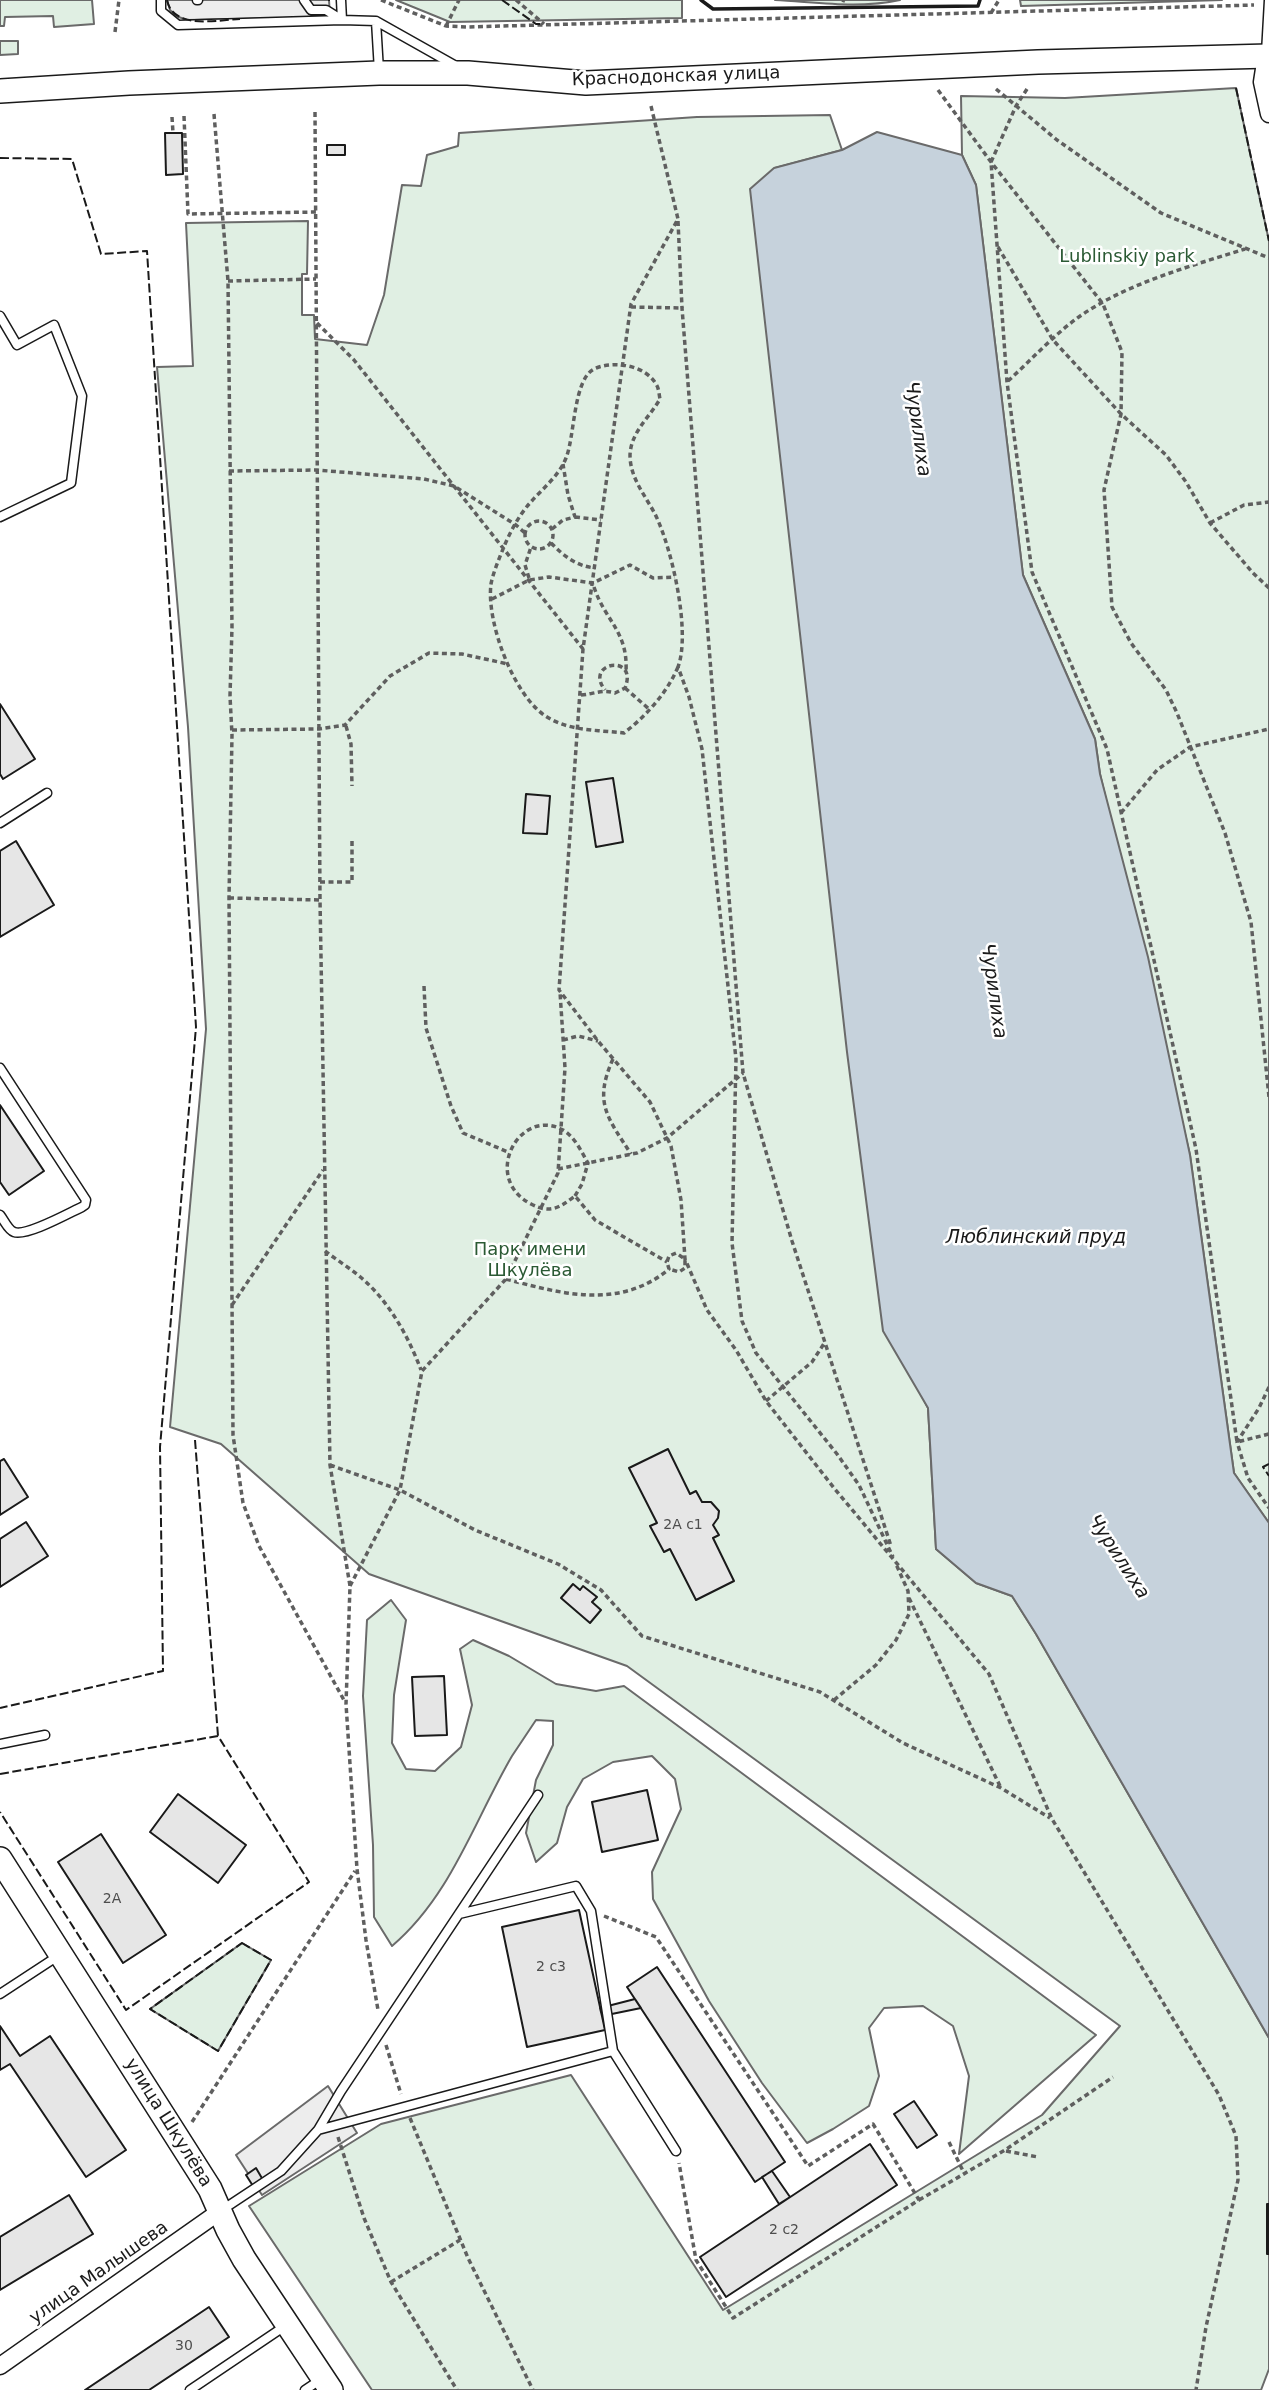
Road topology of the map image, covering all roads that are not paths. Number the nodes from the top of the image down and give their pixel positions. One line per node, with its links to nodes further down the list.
1 (161, 0): 5 (lane)
2 (304, 0): 5 (lane)
3 (341, 0): 5 (lane)
4 (1269, 0): 7 (lane)
5 (342, 20): 6 (lane)
6 (376, 21): 8 (lane); 9 (lane)
7 (1267, 56): 8 (main road, Краснодонская улица); 11 (street)
8 (468, 73): 9 (main road, Краснодонская улица)
9 (379, 74): 10 (main road, Краснодонская улица)
10 (0, 91)
11 (1269, 114)
12 (0, 316): 13 (lane)
13 (0, 517)
14 (47, 793): 15 (lane)
15 (0, 823)
16 (0, 1068): 17 (lane)
17 (0, 1215)
18 (45, 1735): 19 (lane)
19 (0, 1744)
20 (538, 1795): 22 (lane)
21 (0, 1859): 23 (main road, улица Шкулёва)
22 (459, 1914): 25 (lane); 26 (lane)
23 (61, 1954): 24 (lane); 28 (main road, улица Шкулёва)
24 (0, 1994)
25 (613, 2051): 26 (lane); 27 (lane)
26 (318, 2130): 28 (lane)
27 (676, 2151)
28 (219, 2212): 29 (main road, улица Шкулёва); 30 (street, улица Малышева)
29 (287, 2324): 31 (main road, улица Шкулёва); 32 (lane)
30 (0, 2366)
31 (320, 2386)
32 (190, 2390)

